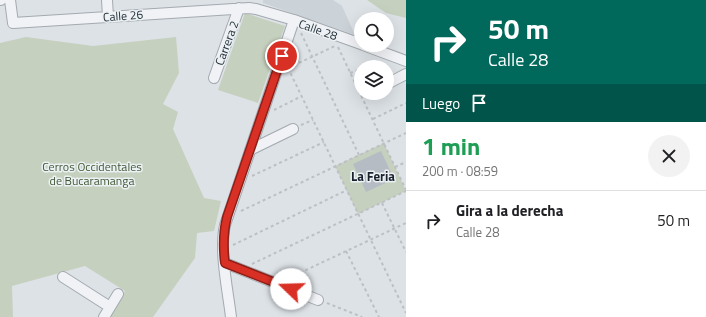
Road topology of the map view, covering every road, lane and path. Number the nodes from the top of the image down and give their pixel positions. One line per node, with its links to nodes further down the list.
1 (10, 0): 5 (street, Calle 26)
2 (107, 0): 5 (street)
3 (256, 4): 4 (street, Calle 26); 6 (street)
4 (239, 8): 5 (street, Calle 26); 17 (street, Carrera 2)
5 (108, 17)
6 (294, 20): 7 (street, Calle 28); 9 (street, Calle 28); 10 (path)
7 (354, 42)
8 (381, 52): 11 (street, Calle 28)
9 (282, 56): 12 (path); 15 (street, Calle 28)
10 (312, 56): 12 (path); 14 (path); 30 (path)
11 (406, 61)
12 (288, 68): 15 (path); 20 (path)
13 (354, 72): 14 (path)
14 (350, 73): 19 (path)
15 (276, 74): 23 (street, Calle 28)
16 (406, 74): 18 (street)
17 (214, 78)
18 (394, 80)
19 (354, 81)
20 (302, 96): 23 (path); 27 (path)
21 (363, 100): 24 (path)
22 (406, 104): 24 (path)
23 (262, 116): 29 (street, Calle 28)
24 (372, 119): 28 (path)
25 (293, 129): 29 (street)
26 (406, 133): 28 (path)
27 (324, 142): 32 (path); 34 (path)
28 (384, 143): 30 (path); 33 (path)
29 (250, 150): 34 (street, Calle 28)
30 (359, 155): 32 (path)
31 (406, 162): 33 (path)
32 (335, 166): 35 (path); 39 (path)
33 (395, 167): 36 (path)
34 (239, 182): 39 (street, Calle 28)
35 (347, 190): 38 (path); 43 (path)
36 (406, 191): 37 (path)
37 (382, 203): 38 (path); 41 (path)
38 (358, 214): 42 (path); 47 (path)
39 (227, 217): 43 (street, Calle 28)
40 (406, 223): 41 (path)
41 (394, 228): 42 (path); 45 (path)
42 (371, 240): 44 (path); 53 (path)
43 (223, 250): 46 (street, Calle 28)
44 (346, 251): 49 (path); 57 (path)
45 (406, 252)
46 (225, 263): 47 (street); 55 (street, Calle 28)
47 (240, 269): 49 (street)
48 (63, 276): 52 (street)
49 (277, 284): 51 (street)
50 (118, 294): 52 (street)
51 (318, 300): 56 (path)
52 (110, 307): 54 (street)
53 (406, 313)
54 (104, 317)
55 (231, 317)
56 (362, 317)
57 (379, 317)

